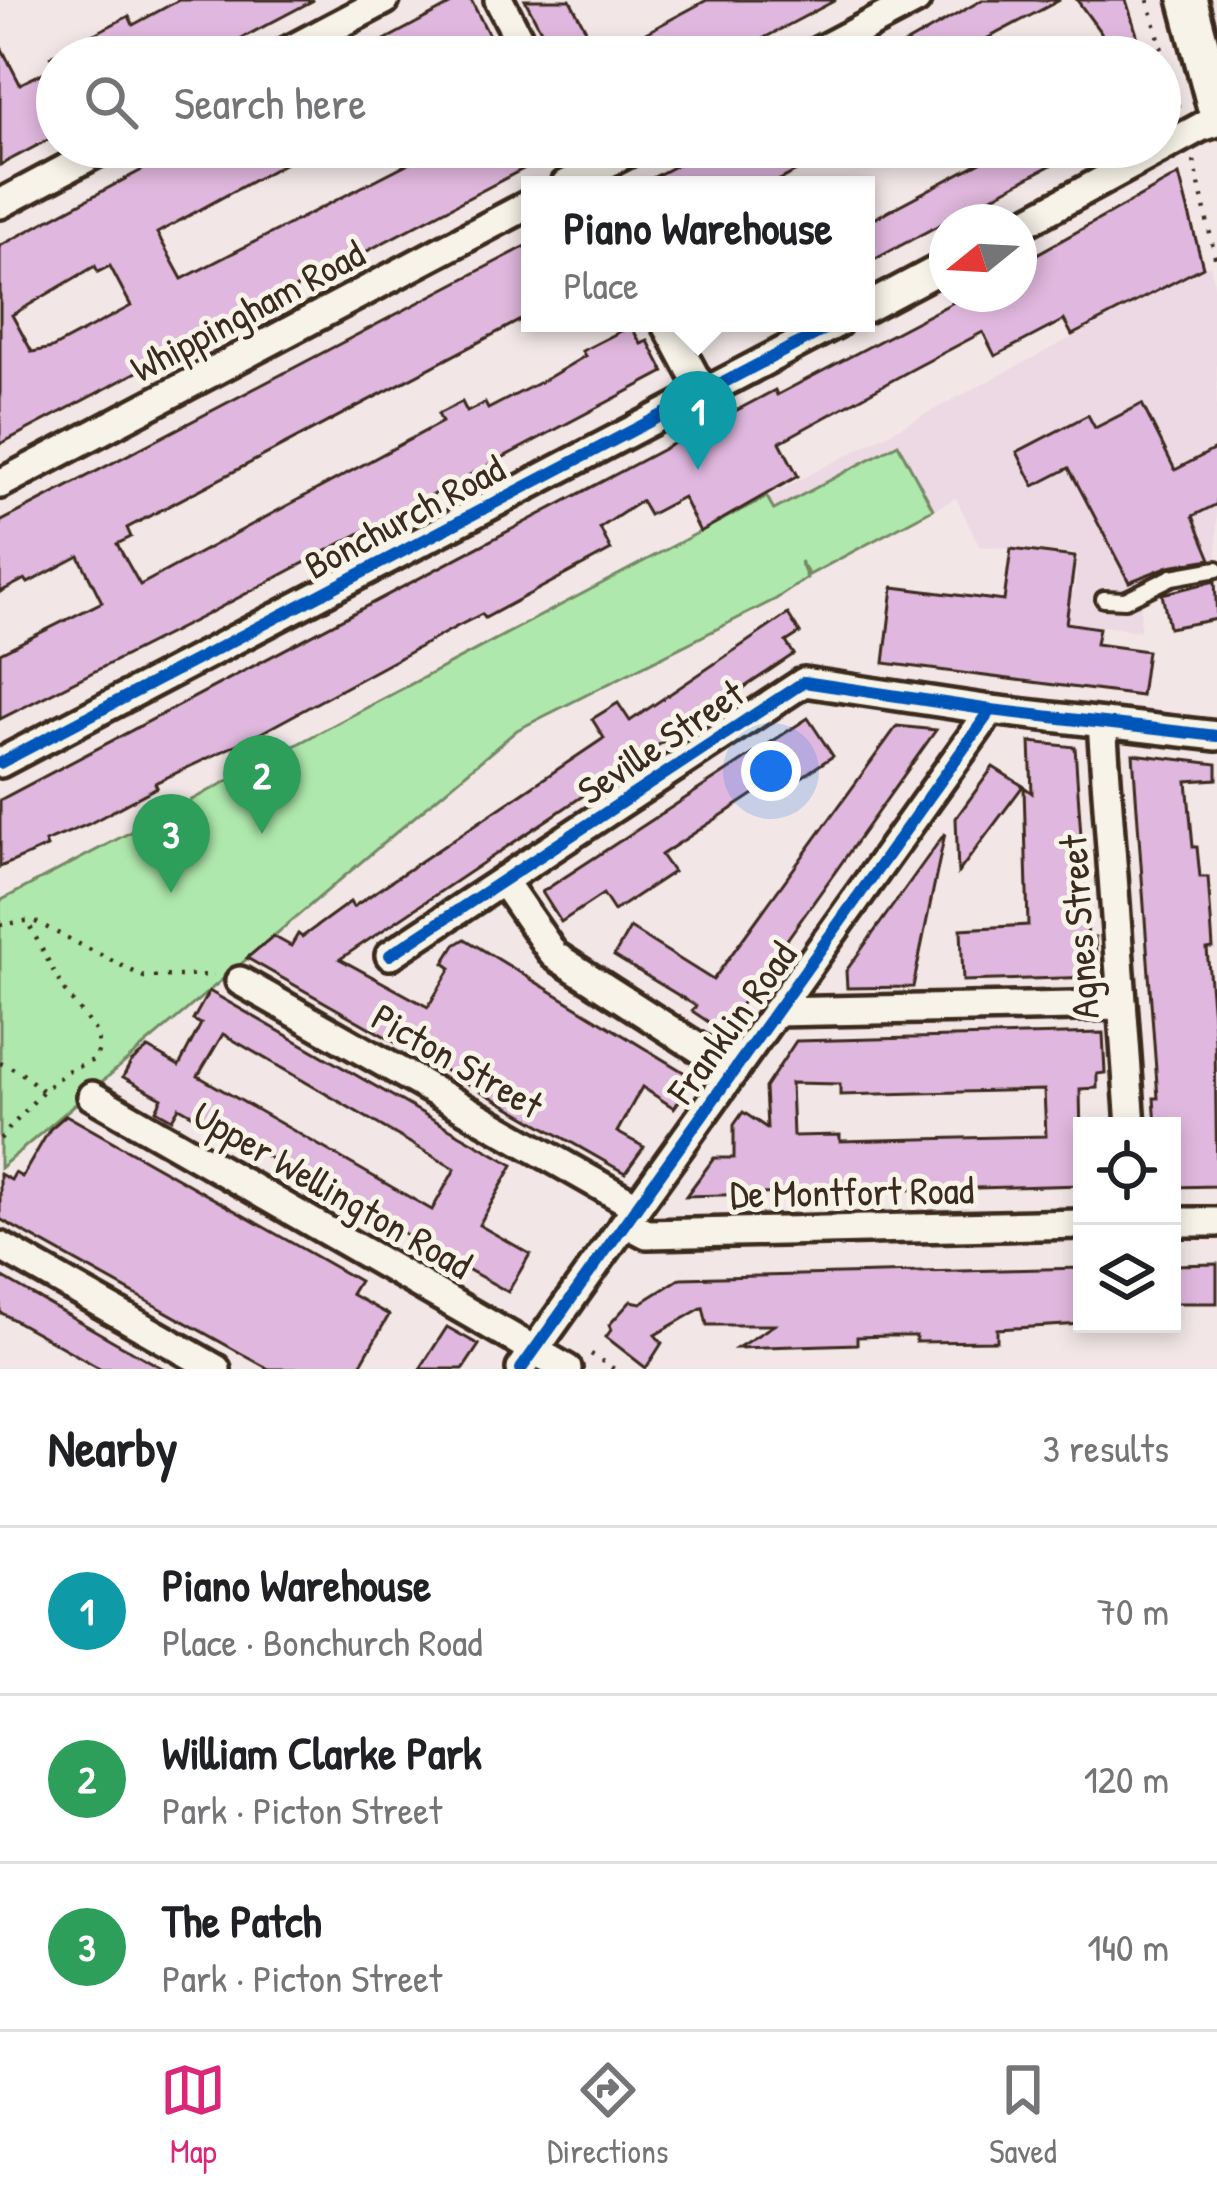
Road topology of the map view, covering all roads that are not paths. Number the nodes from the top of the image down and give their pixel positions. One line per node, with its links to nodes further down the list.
1 (385, 0): 5 (street)
2 (499, 0): 6 (street)
3 (916, 0): 7 (street)
4 (1188, 0): 8 (street)
5 (317, 36)
6 (517, 36)
7 (848, 36)
8 (1217, 110)
9 (1217, 122): 10 (street)
10 (1181, 138)
11 (68, 168): 13 (street)
12 (1125, 168): 15 (street)
13 (0, 204)
14 (521, 209): 21 (street, Whippingham Road)
15 (1037, 216)
16 (929, 275): 17 (street)
17 (875, 303)
18 (671, 332): 20 (street)
19 (820, 332): 20 (street, Bonchurch Road)
20 (703, 392): 27 (street, Bonchurch Road)
21 (0, 484)
22 (1217, 569): 23 (lane)
23 (1104, 599)
24 (991, 710): 25 (street, Seville Street); 28 (street, Seville Street); 32 (street, Franklin Road)
25 (1102, 723): 26 (street, Seville Street); 31 (street, Agnes Street)
26 (1217, 736)
27 (0, 763)
28 (503, 881): 29 (street, Seville Street); 33 (street)
29 (390, 955)
30 (240, 981): 36 (street, Picton Street)
31 (1122, 1005): 32 (street); 35 (street, Agnes Street)
32 (776, 1012): 33 (street, Franklin Road)
33 (734, 1071): 36 (street, Franklin Road)
34 (92, 1096): 41 (street, Upper Wellington Road)
35 (1130, 1117)
36 (631, 1215): 39 (street, De Montfort Road); 41 (street, Franklin Road)
37 (1181, 1222): 38 (street)
38 (1217, 1222)
39 (1073, 1224)
40 (0, 1246): 42 (street)
41 (528, 1359): 43 (street, Upper Wellington Road)
42 (216, 1369)
43 (567, 1369)

